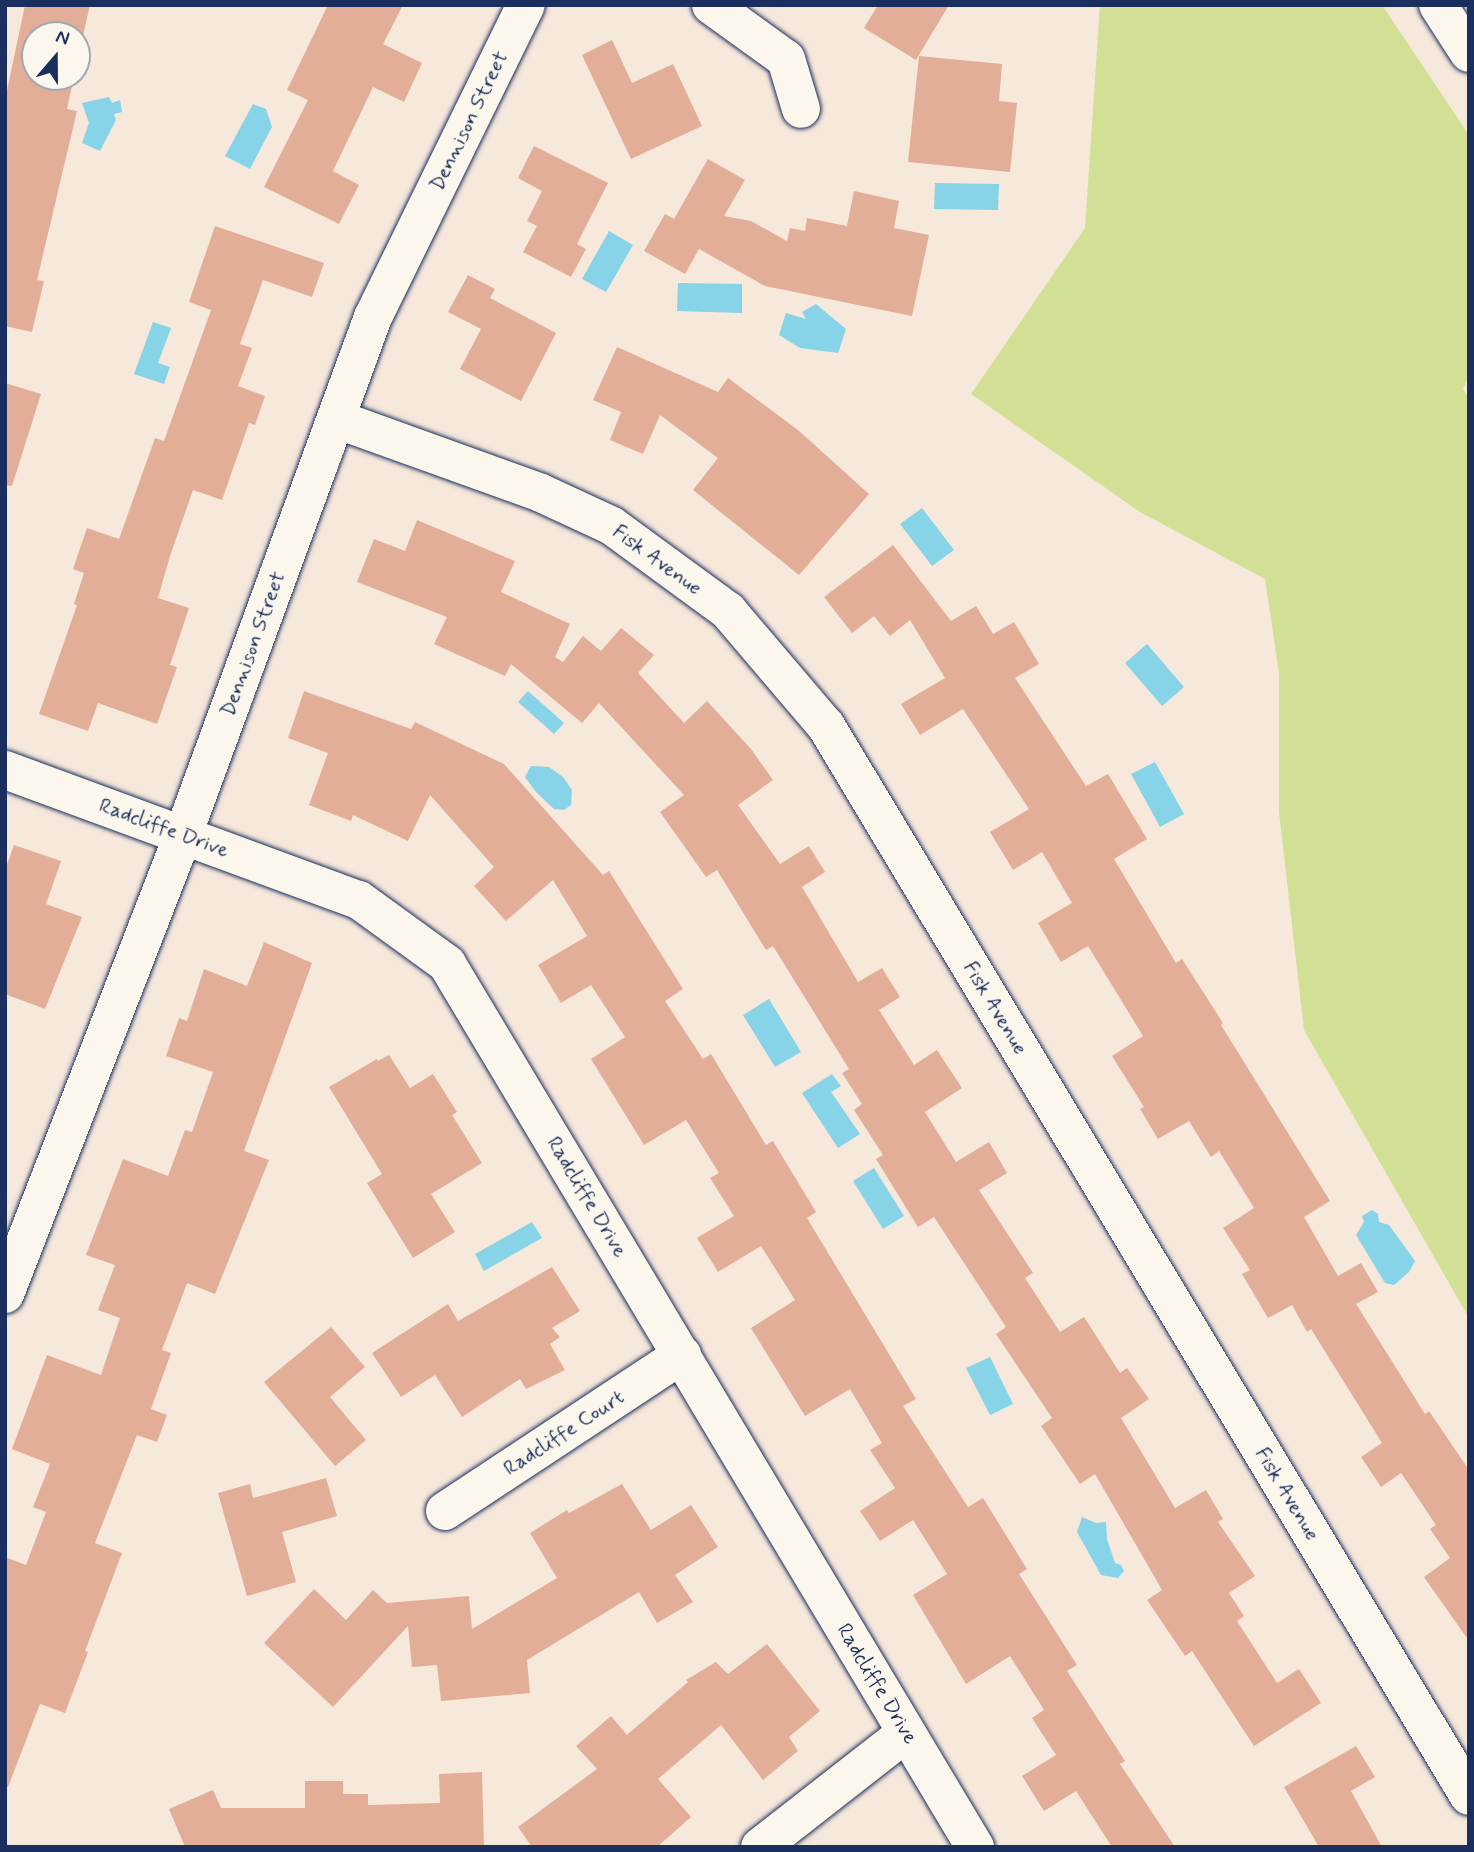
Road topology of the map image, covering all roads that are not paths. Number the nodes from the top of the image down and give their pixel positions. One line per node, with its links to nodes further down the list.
1 (526, 5): 6 (street, Dennison Street)
2 (711, 5): 5 (street)
3 (1438, 5): 4 (street)
4 (1469, 53)
5 (801, 109)
6 (336, 418): 8 (street, Dennison Street); 13 (street, Fisk Avenue)
7 (5, 770): 8 (street, Radcliffe Drive)
8 (183, 835): 9 (street, Dennison Street); 10 (street, Radcliffe Drive)
9 (5, 1294)
10 (682, 1355): 11 (street, Radcliffe Court); 12 (street, Radcliffe Drive)
11 (445, 1511)
12 (906, 1733): 14 (street); 15 (street, Radcliffe Drive)
13 (1469, 1796)
14 (760, 1847)
15 (975, 1847)

